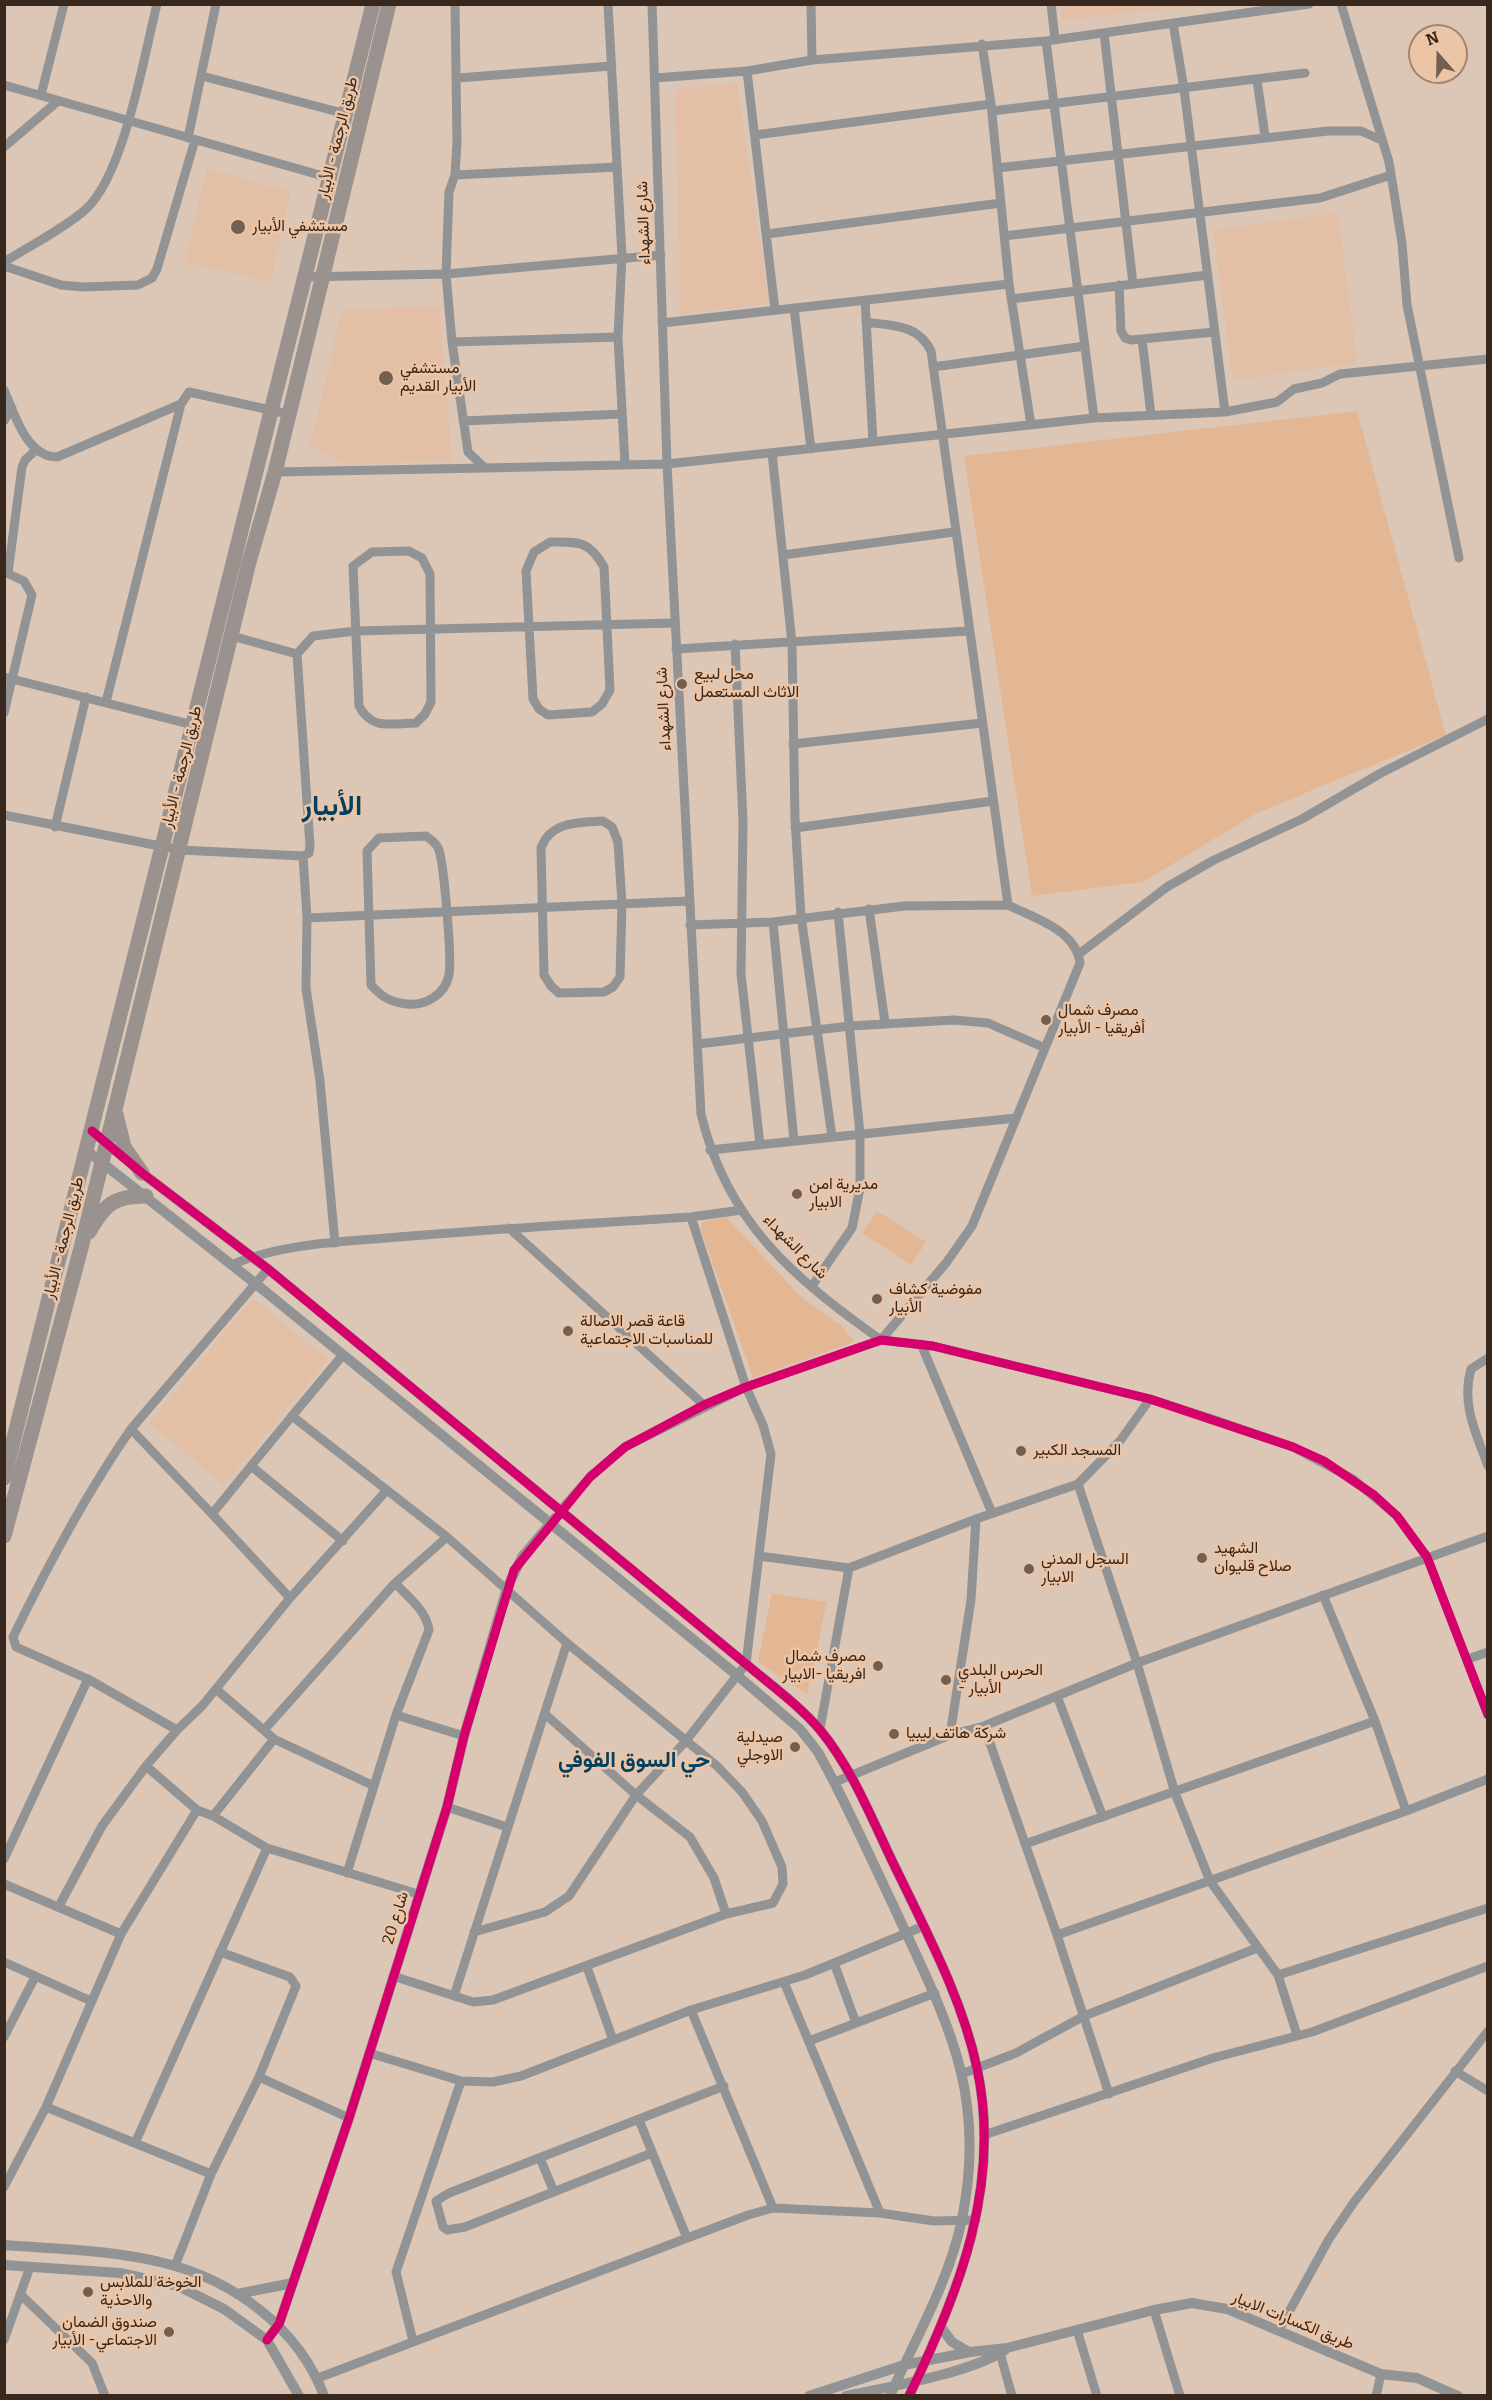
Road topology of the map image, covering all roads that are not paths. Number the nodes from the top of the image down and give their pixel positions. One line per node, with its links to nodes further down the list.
1 (64, 4): 27 (street)
2 (157, 4): 33 (street)
3 (216, 4): 21 (street)
4 (373, 4): 32 (highway, طريق الرجمة - الأبيار)
5 (390, 4): 59 (highway, طريق الرجمة - الأبيار)
6 (455, 4): 22 (street)
7 (608, 4): 18 (street)
8 (652, 4): 23 (street, شارع الشهداء)
9 (811, 4): 17 (street)
10 (1051, 4): 15 (street)
11 (1309, 4): 13 (street)
12 (1341, 4): 37 (street)
13 (1173, 23): 14 (street); 26 (street)
14 (1104, 33): 15 (street); 28 (street)
15 (1050, 40): 16 (street); 30 (street)
16 (982, 45): 17 (street); 31 (street)
17 (812, 60): 19 (street)
18 (611, 66): 22 (street); 42 (street)
19 (747, 71): 23 (street); 34 (street)
20 (1305, 73): 24 (street)
21 (202, 76): 32 (street); 36 (street)
22 (458, 78): 44 (street)
23 (655, 78): 53 (street, شارع الشهداء)
24 (1257, 80): 26 (street); 35 (street)
25 (4, 86): 27 (street)
26 (1184, 89): 28 (street); 38 (street)
27 (41, 95): 29 (street)
28 (1110, 96): 30 (street); 40 (street)
29 (58, 101): 33 (street); 39 (street)
30 (1053, 102): 31 (street); 41 (street)
31 (991, 107): 34 (street); 43 (street)
32 (346, 114): 46 (highway, طريق الرجمة - الأبيار)
33 (128, 121): 36 (street); 55 (street)
34 (755, 135): 51 (street)
35 (1265, 136): 37 (street); 38 (street)
36 (192, 139): 46 (street); 55 (street)
37 (1379, 139): 45 (street)
38 (1191, 145): 40 (street); 48 (street)
39 (4, 147)
40 (1118, 156): 41 (street); 49 (street)
41 (1061, 163): 43 (street); 50 (street)
42 (617, 167): 44 (street); 54 (street)
43 (997, 168): 47 (street)
44 (455, 175): 56 (street)
45 (1391, 175): 48 (street); 77 (street)
46 (330, 178): 58 (highway, طريق الرجمة - الأبيار)
47 (1001, 203): 51 (street); 52 (street)
48 (1200, 212): 49 (street); 57 (street)
49 (1126, 220): 50 (street); 61 (street)
50 (1069, 227): 52 (street); 63 (street)
51 (767, 234): 67 (street)
52 (1004, 236): 60 (street)
53 (660, 255): 54 (street); 68 (street, شارع الشهداء)
54 (621, 256): 56 (street); 71 (street)
55 (4, 264)
56 (446, 274): 59 (street); 73 (street)
57 (1208, 275): 61 (street); 70 (street)
58 (304, 277): 59 (street); 82 (highway, طريق الرجمة - الأبيار)
59 (321, 277): 84 (highway, طريق الرجمة - الأبيار)
60 (1009, 284): 64 (street); 65 (street)
61 (1133, 284): 62 (street)
62 (1119, 285): 63 (street); 72 (street)
63 (1077, 290): 65 (street); 74 (street)
64 (865, 300): 66 (street); 69 (street)
65 (1011, 300): 75 (street)
66 (794, 308): 67 (street); 93 (street)
67 (776, 310): 68 (street)
68 (662, 322): 96 (street, شارع الشهداء)
69 (866, 322): 78 (street); 92 (street)
70 (1215, 332): 72 (street); 83 (street)
71 (618, 337): 73 (street); 85 (street)
72 (1142, 339): 86 (street)
73 (452, 342): 89 (street)
74 (1084, 346): 75 (street); 87 (street)
75 (1020, 355): 78 (street); 90 (street)
76 (1488, 360): 77 (street)
77 (1419, 366): 83 (street); 102 (street)
78 (933, 367): 91 (street)
79 (4, 390): 81 (street)
80 (181, 404): 82 (street); 94 (street); 117 (street)
81 (12, 408): 88 (street); 94 (street)
82 (272, 410): 84 (street); 121 (highway, طريق الرجمة - الأبيار)
83 (1225, 412): 86 (street)
84 (288, 414): 99 (highway, طريق الرجمة - الأبيار)
85 (622, 414): 89 (street); 97 (street)
86 (1152, 415): 87 (street)
87 (1094, 418): 90 (street)
88 (4, 421)
89 (464, 421): 98 (street)
90 (1031, 425): 91 (street)
91 (941, 435): 92 (street); 100 (street)
92 (873, 442): 93 (street)
93 (812, 449): 95 (street)
94 (36, 450): 103 (street)
95 (772, 453): 96 (street); 101 (street)
96 (667, 464): 97 (street); 104 (street, شارع الشهداء)
97 (625, 465): 98 (street)
98 (485, 468): 99 (street)
99 (275, 472): 110 (highway, طريق الرجمة - الأبيار)
100 (954, 532): 101 (street); 109 (street)
101 (783, 555): 111 (street)
102 (1459, 558)
103 (6, 572): 115 (street)
104 (675, 623): 105 (street); 113 (street, شارع الشهداء)
105 (607, 624): 106 (street); 106 (street); 106 (street)
106 (528, 627): 107 (street)
107 (433, 629): 108 (street); 108 (street); 108 (street)
108 (356, 631): 114 (street)
109 (968, 631): 111 (street); 120 (street)
110 (232, 636): 114 (street); 128 (highway, طريق الرجمة - الأبيار)
111 (792, 643): 112 (street); 122 (street)
112 (735, 644): 113 (street); 141 (street)
113 (676, 649): 130 (street, شارع الشهداء)
114 (297, 654): 129 (street)
115 (9, 678): 116 (street); 118 (street)
116 (86, 697): 117 (street); 125 (street)
117 (106, 702): 121 (street)
118 (4, 713)
119 (1488, 719): 143 (street)
120 (982, 723): 122 (street); 123 (street)
121 (193, 725): 127 (highway, طريق الرجمة - الأبيار)
122 (793, 744): 126 (street)
123 (993, 801): 126 (street); 132 (street)
124 (4, 815): 125 (street)
125 (55, 827): 127 (street)
126 (795, 828): 138 (street)
127 (163, 848): 128 (street); 153 (highway, طريق الرجمة - الأبيار)
128 (180, 850): 129 (street); 151 (highway, طريق الرجمة - الأبيار)
129 (303, 856): 139 (street)
130 (689, 901): 131 (street); 142 (street, شارع الشهداء)
131 (622, 904): 133 (street); 133 (street); 133 (street)
132 (1008, 905): 134 (street); 143 (street)
133 (543, 907): 135 (street)
134 (869, 909): 136 (street); 144 (street)
135 (446, 912): 137 (street); 137 (street); 137 (street)
136 (838, 912): 138 (street); 145 (street)
137 (371, 915): 139 (street)
138 (801, 916): 140 (street); 146 (street)
139 (307, 918): 167 (street)
140 (773, 922): 141 (street); 147 (street)
141 (740, 924): 142 (street); 148 (street)
142 (690, 925): 149 (street, شارع الشهداء)
143 (1079, 954): 150 (street)
144 (885, 1023): 145 (street); 150 (street)
145 (850, 1026): 146 (street); 154 (street)
146 (818, 1029): 147 (street); 155 (street)
147 (783, 1035): 148 (street); 156 (street)
148 (747, 1039): 149 (street); 158 (street)
149 (698, 1044): 160 (street, شارع الشهداء)
150 (1045, 1048): 152 (street)
151 (117, 1101): 157 (highway, طريق الرجمة - الأبيار); 162 (highway)
152 (1016, 1118): 154 (street); 174 (street)
153 (92, 1131): 157 (street); 159 (highway, طريق الرجمة - الأبيار)
154 (860, 1134): 155 (street); 173 (street)
155 (832, 1137): 156 (street)
156 (794, 1141): 158 (street)
157 (106, 1143): 161 (highway, طريق الرجمة - الأبيار); 162 (street)
158 (759, 1145): 160 (street)
159 (86, 1150): 161 (street); 186 (highway, طريق الرجمة - الأبيار)
160 (710, 1150): 164 (street, شارع الشهداء)
161 (102, 1160): 163 (street); 168 (highway, طريق الرجمة - الأبيار)
162 (142, 1173): 169 (street)
163 (146, 1196): 168 (highway); 170 (street)
164 (742, 1210): 165 (street); 173 (street, شارع الشهداء)
165 (691, 1217): 166 (street); 178 (street)
166 (509, 1228): 167 (street); 180 (street)
167 (335, 1243): 169 (street)
168 (81, 1248): 194 (highway, طريق الرجمة - الأبيار)
169 (252, 1256): 170 (street); 171 (street)
170 (231, 1265): 172 (street)
171 (268, 1269): 172 (street); 189 (street)
172 (256, 1284): 176 (street); 182 (street)
173 (812, 1286): 174 (street, شارع الشهداء)
174 (881, 1340): 175 (street); 178 (street)
175 (921, 1344): 179 (street); 190 (street)
176 (342, 1356): 181 (street); 193 (street)
177 (1488, 1358): 183 (street)
178 (746, 1387): 180 (street); 198 (street)
179 (1150, 1400): 187 (street); 199 (street)
180 (704, 1405): 189 (street)
181 (292, 1416): 184 (street); 188 (street)
182 (131, 1429): 191 (street); 211 (street)
183 (1485, 1450): 185 (street)
184 (251, 1466): 191 (street); 197 (street)
185 (1488, 1466)
186 (4, 1478)
187 (1078, 1484): 190 (street); 208 (street)
188 (387, 1490): 196 (street); 197 (street)
189 (560, 1511): 193 (street, شارع 20); 209 (street)
190 (992, 1513): 192 (street)
191 (212, 1514): 204 (street)
192 (976, 1518): 200 (street); 222 (street)
193 (551, 1523): 202 (street, شارع 20); 210 (street)
194 (4, 1536)
195 (1488, 1536): 199 (street)
196 (447, 1537): 201 (street); 202 (street)
197 (343, 1541): 204 (street)
198 (759, 1556): 200 (street); 209 (street)
199 (1427, 1557): 203 (street); 207 (street)
200 (849, 1568): 220 (street)
201 (395, 1583): 215 (street); 219 (street)
202 (507, 1588): 205 (street); 223 (street, شارع 20)
203 (1323, 1595): 208 (street); 217 (street)
204 (290, 1598): 212 (street)
205 (567, 1643): 214 (street); 225 (street)
206 (1488, 1652): 207 (street)
207 (1468, 1659): 216 (street)
208 (1137, 1663): 213 (street); 231 (street)
209 (746, 1664): 210 (street); 220 (street)
210 (738, 1676): 225 (street); 229 (street)
211 (88, 1679): 221 (street); 241 (street)
212 (217, 1690): 219 (street); 221 (street)
213 (1057, 1696): 218 (street); 237 (street)
214 (545, 1714): 232 (street); 238 (street)
215 (396, 1715): 223 (street); 230 (street)
216 (1488, 1715)
217 (1375, 1721): 231 (street); 235 (street)
218 (984, 1726): 222 (street); 239 (street)
219 (265, 1729): 224 (street)
220 (820, 1729): 227 (street)
221 (177, 1730): 226 (street)
222 (950, 1735): 227 (street)
223 (464, 1736): 233 (street, شارع 20)
224 (274, 1738): 230 (street); 236 (street)
225 (685, 1742): 232 (street); 248 (street)
226 (146, 1766): 234 (street); 246 (street)
227 (850, 1776): 229 (street); 249 (street)
228 (1488, 1779): 235 (street)
229 (835, 1782): 252 (street)
230 (374, 1786): 242 (street)
231 (1175, 1793): 237 (street); 243 (street)
232 (636, 1796): 248 (street); 250 (street)
233 (447, 1807): 238 (street); 245 (street, شارع 20)
234 (197, 1810): 236 (street); 251 (street)
235 (1406, 1811): 243 (street)
236 (213, 1816): 240 (street)
237 (1103, 1817): 239 (street)
238 (507, 1827): 250 (street)
239 (1026, 1844): 253 (street)
240 (267, 1848): 242 (street); 255 (street)
241 (4, 1859)
242 (347, 1873): 245 (street)
243 (1210, 1881): 253 (street); 254 (street)
244 (4, 1884): 246 (street)
245 (418, 1894): 260 (street, شارع 20)
246 (59, 1906): 251 (street)
247 (1488, 1908): 261 (street)
248 (726, 1914): 259 (street)
249 (924, 1926): 252 (street); 276 (street)
250 (474, 1932): 265 (street)
251 (121, 1934): 266 (street)
252 (906, 1934): 257 (street); 264 (street)
253 (1058, 1935): 268 (street)
254 (1257, 1948): 261 (street); 268 (street)
255 (220, 1952): 279 (street); 288 (street)
256 (4, 1962): 262 (street)
257 (834, 1963): 263 (street); 269 (street)
258 (1488, 1966): 271 (street)
259 (587, 1967): 265 (street); 273 (street)
260 (393, 1976): 265 (street); 275 (street, شارع 20)
261 (1278, 1976): 271 (street)
262 (35, 1977): 266 (street); 272 (street)
263 (784, 1982): 267 (street); 274 (street)
264 (935, 1993): 269 (street); 278 (street)
265 (454, 1996)
266 (91, 2001): 284 (street)
267 (691, 2010): 273 (street); 281 (street)
268 (1084, 2016): 276 (street); 283 (street)
269 (856, 2023): 274 (street)
270 (1488, 2031): 277 (street)
271 (1297, 2035): 283 (street)
272 (4, 2037)
273 (613, 2040): 280 (street)
274 (809, 2041): 295 (street)
275 (369, 2053): 280 (street); 285 (street, شارع 20)
276 (978, 2069): 278 (street); 287 (street)
277 (1455, 2071): 282 (street); 310 (street)
278 (964, 2073): 297 (street)
279 (259, 2077): 285 (street); 291 (street)
280 (461, 2081): 313 (street)
281 (724, 2086): 286 (street); 294 (street)
282 (1488, 2091)
283 (1109, 2094): 287 (street)
284 (46, 2106): 288 (street); 292 (street)
285 (349, 2118): 303 (street, شارع 20)
286 (639, 2120): 289 (street); 290 (street)
287 (984, 2135): 296 (street)
288 (135, 2143): 291 (street)
289 (652, 2153): 293 (street); 298 (street)
290 (540, 2158): 293 (street); 293 (street)
291 (211, 2174): 301 (street)
292 (4, 2187)
293 (554, 2192)
294 (773, 2208): 295 (street); 298 (street)
295 (880, 2213): 297 (street)
296 (976, 2220): 297 (street); 308 (street)
297 (962, 2221): 317 (street)
298 (687, 2238): 313 (street)
299 (4, 2245): 301 (street)
300 (4, 2265): 302 (street)
301 (175, 2266): 305 (street)
302 (30, 2267): 304 (street); 312 (street)
303 (293, 2283): 305 (street); 307 (street, شارع 20)
304 (20, 2294): 311 (street); 322 (street)
305 (237, 2294): 307 (street)
306 (1154, 2310): 309 (street, طريق الكسارات الابيار); 310 (street, طريق الكسارات الابيار); 330 (street)
307 (279, 2324): 312 (street, شارع 20); 319 (street)
308 (941, 2326): 315 (street); 316 (street)
309 (1077, 2330): 314 (street, طريق الكسارات الابيار); 329 (street)
310 (1279, 2330): 318 (street, طريق الكسارات الابيار)
311 (4, 2340)
312 (267, 2340): 323 (street)
313 (413, 2341): 319 (street)
314 (1004, 2351): 315 (street, طريق الكسارات الابيار); 320 (street, طريق الكسارات الابيار); 328 (street)
315 (970, 2352): 316 (street, طريق الكسارات الابيار)
316 (925, 2360): 317 (street, طريق الكسارات الابيار); 320 (street)
317 (904, 2365): 321 (street); 325 (street, طريق الكسارات الابيار)
318 (1381, 2374): 331 (street); 332 (street, طريق الكسارات الابيار)
319 (318, 2378): 324 (street)
320 (916, 2381): 321 (street, طريق الكسارات الابيار); 327 (street)
321 (892, 2391): 326 (street, طريق الكسارات الابيار)
322 (105, 2396)
323 (299, 2396)
324 (324, 2396)
325 (809, 2396)
326 (846, 2396)
327 (909, 2396)
328 (1012, 2396)
329 (1097, 2396)
330 (1180, 2396)
331 (1376, 2396)
332 (1458, 2396)

